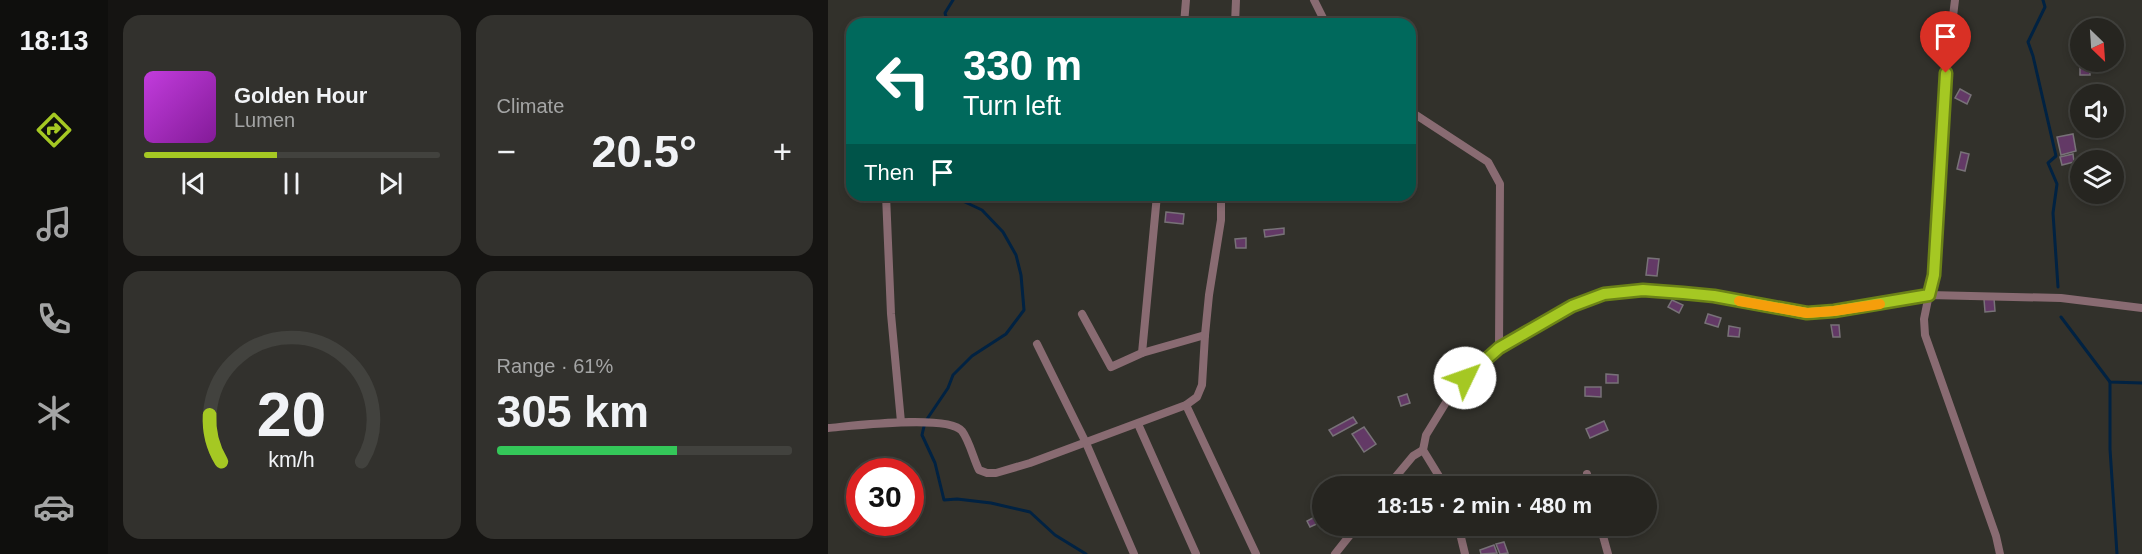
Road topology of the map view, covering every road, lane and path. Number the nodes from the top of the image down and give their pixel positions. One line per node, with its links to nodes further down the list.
1 (1186, 0): 5 (street)
2 (1236, 0): 6 (street)
3 (1314, 0): 7 (street)
4 (1955, 0): 12 (street)
5 (1184, 18)
6 (1235, 18)
7 (1323, 18)
8 (1416, 115): 17 (street)
9 (886, 201): 20 (street)
10 (1156, 201): 18 (street)
11 (1221, 201): 15 (street)
12 (1929, 295): 13 (street); 17 (street); 36 (street)
13 (2142, 308)
14 (1082, 314): 18 (street)
15 (1204, 335): 18 (street); 19 (street)
16 (1037, 344): 23 (street)
17 (1499, 348): 24 (street)
18 (1142, 353)
19 (1186, 405): 21 (street); 32 (street)
20 (901, 422): 22 (street); 23 (street)
21 (1138, 424): 23 (street); 31 (street)
22 (828, 428)
23 (1086, 443): 30 (street)
24 (1423, 450): 25 (street); 26 (street)
25 (1396, 476)
26 (1439, 476)
27 (1349, 536): 33 (street)
28 (1461, 536): 34 (street)
29 (1603, 536): 35 (street)
30 (1134, 554)
31 (1196, 554)
32 (1256, 554)
33 (1335, 554)
34 (1465, 554)
35 (1608, 554)
36 (2000, 554)

